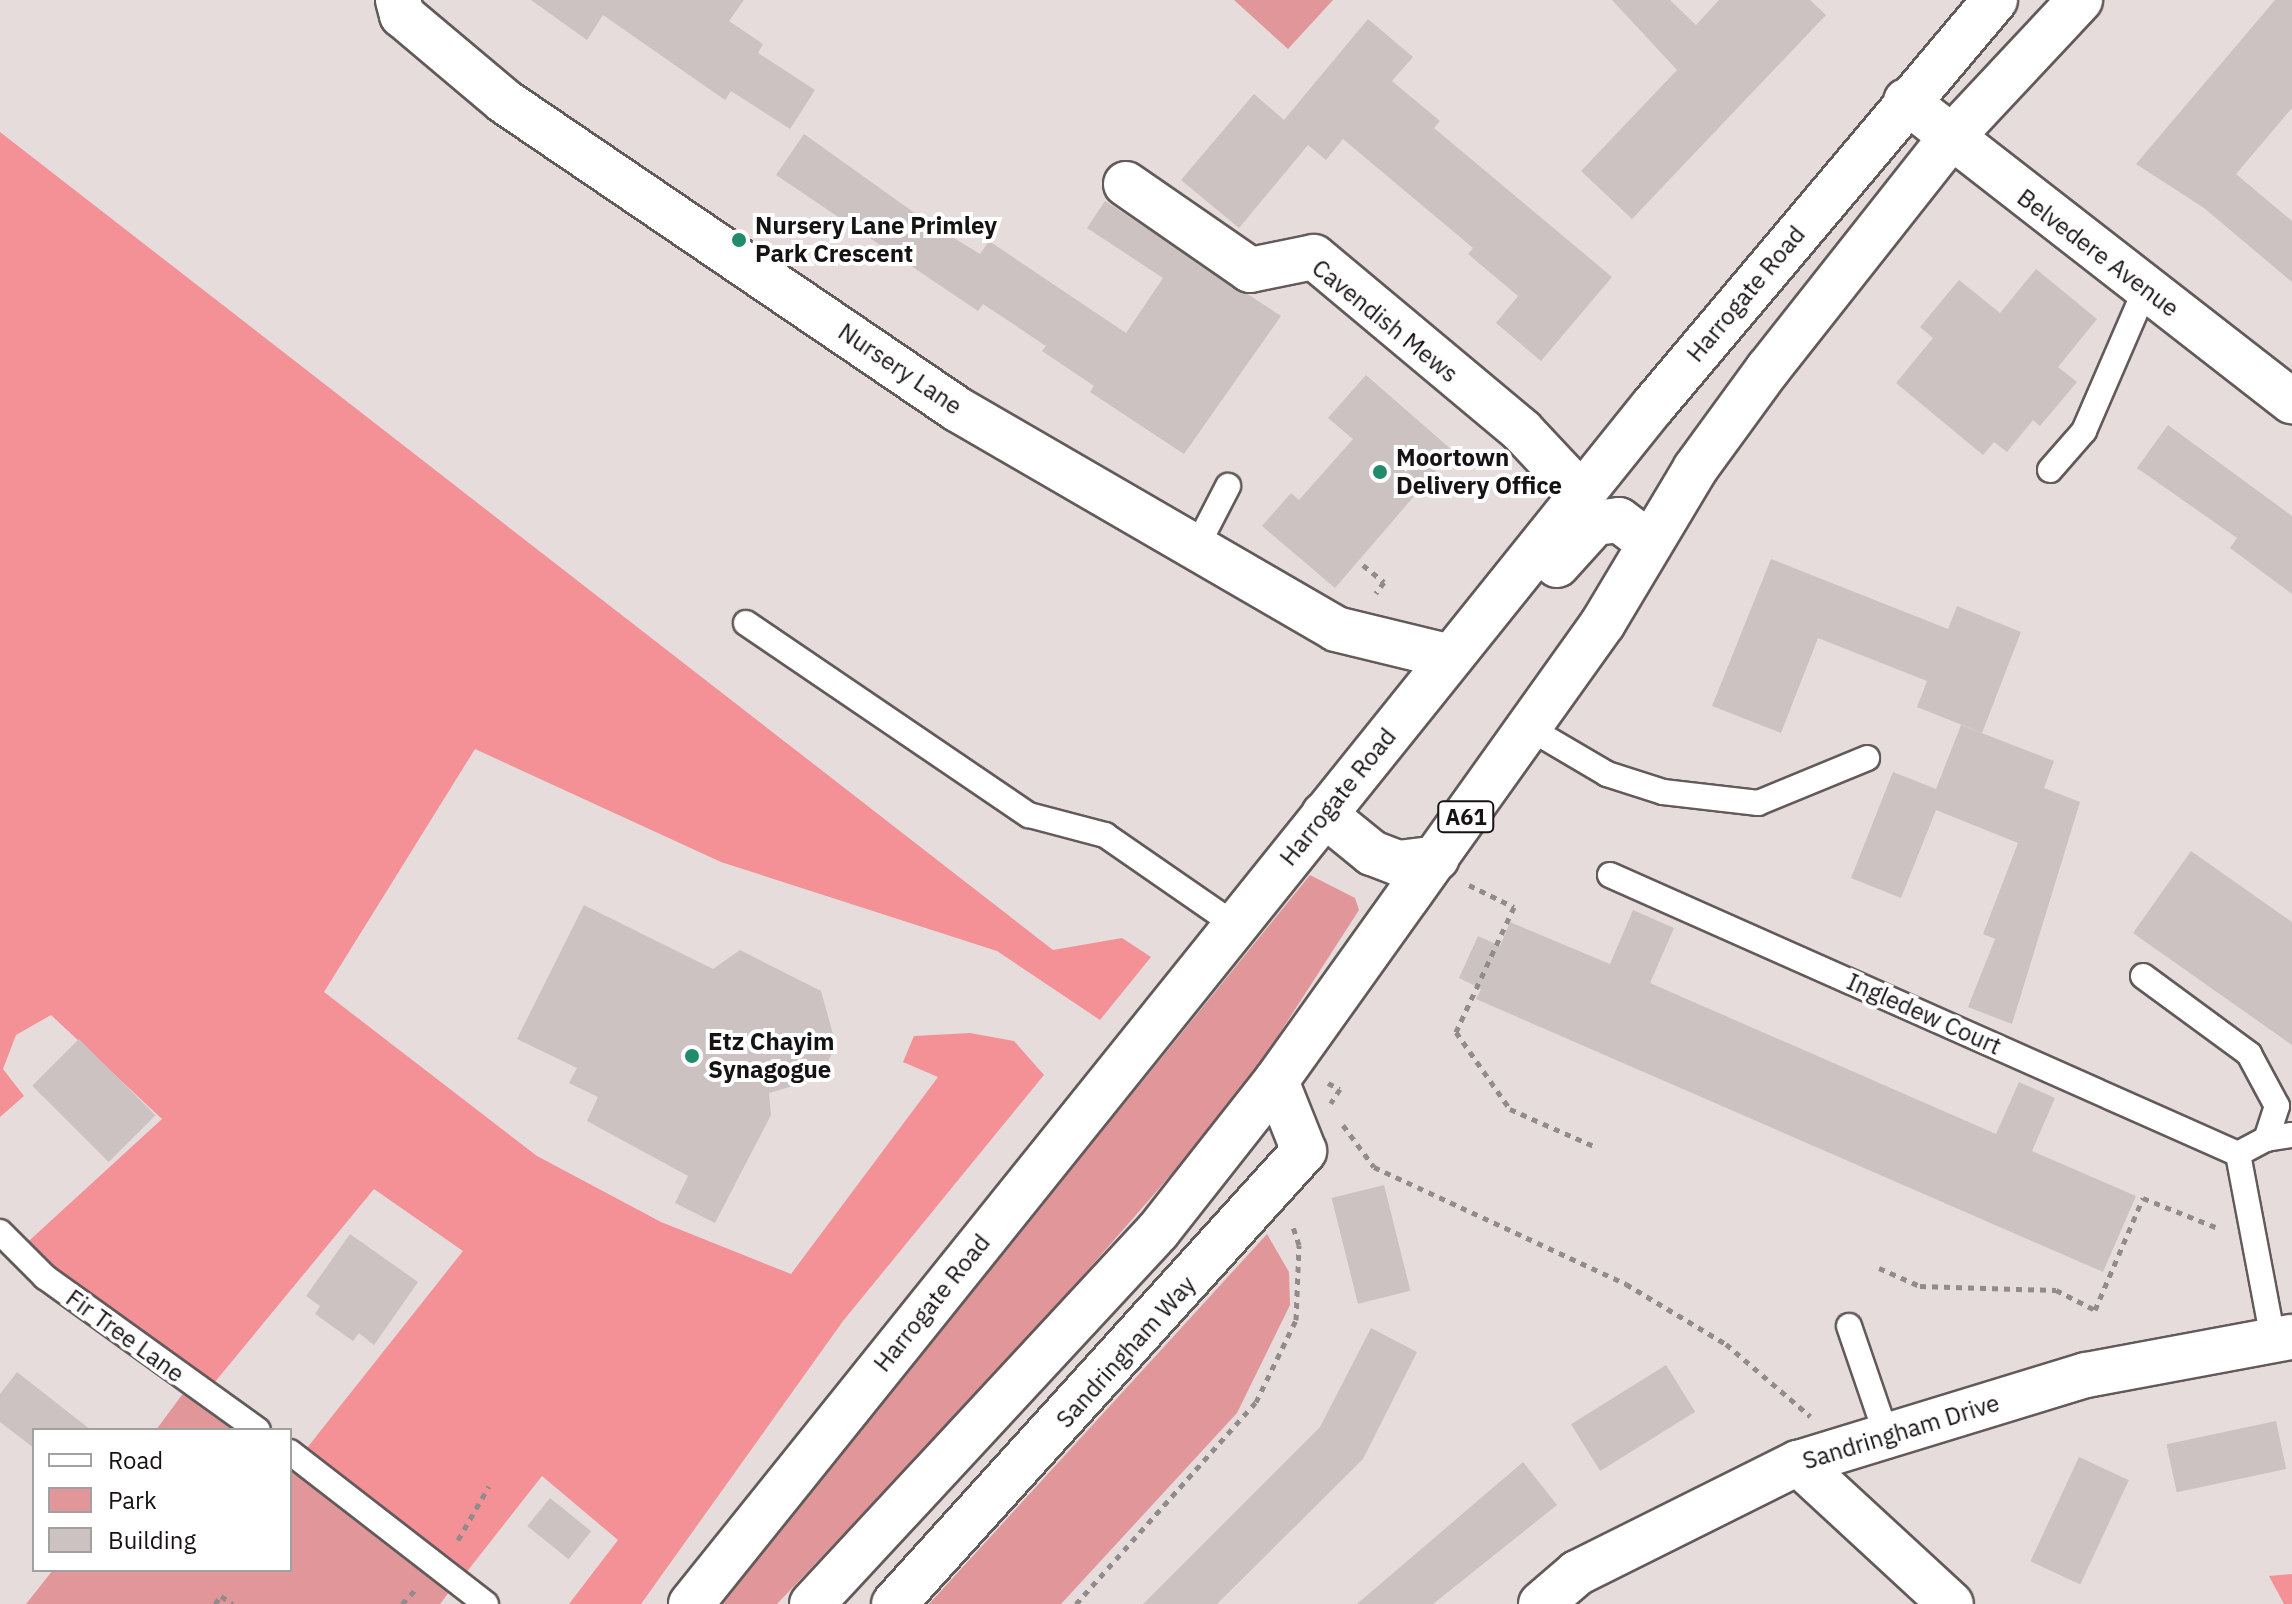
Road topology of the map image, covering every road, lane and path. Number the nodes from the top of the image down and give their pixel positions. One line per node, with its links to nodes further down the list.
1 (398, 0): 13 (main road, Nursery Lane)
2 (1995, 0): 4 (main road, Harrogate Road)
3 (2080, 0): 5 (main road, A61)
4 (1906, 101): 5 (main road, Belvedere Avenue); 11 (main road, Harrogate Road)
5 (1949, 140): 7 (main road, Belvedere Avenue); 12 (main road, A61)
6 (1126, 184): 11 (main road, Cavendish Mews)
7 (2145, 290): 8 (main road, Belvedere Avenue); 9 (lane)
8 (2292, 402)
9 (2050, 470)
10 (1228, 486): 13 (lane)
11 (1581, 494): 14 (main road, Harrogate Road)
12 (1650, 543): 14 (main road); 17 (main road, A61)
13 (1196, 548): 16 (main road, Nursery Lane)
14 (1492, 605): 16 (main road, Harrogate Road)
15 (746, 623): 23 (lane)
16 (1451, 657): 19 (main road, Harrogate Road)
17 (1529, 728): 18 (lane); 20 (main road, A61)
18 (1867, 758)
19 (1324, 814): 20 (main road); 23 (main road, Harrogate Road)
20 (1437, 858): 25 (main road, A61)
21 (1610, 875): 30 (lane, Ingledew Court)
22 (1481, 892): 29 (path)
23 (1235, 925): 44 (main road, Harrogate Road)
24 (2143, 976): 28 (lane)
25 (1276, 1081): 31 (main road, Sandringham Way); 45 (main road, A61)
26 (1330, 1107): 40 (path)
27 (2292, 1135): 28 (lane)
28 (2266, 1139): 30 (lane)
29 (1596, 1147)
30 (2238, 1154): 33 (lane)
31 (1277, 1181): 46 (main road, Sandringham Way); 47 (path)
32 (0, 1232): 37 (lane, Fir Tree Lane)
33 (2255, 1243): 34 (path); 36 (lane)
34 (1879, 1268)
35 (1849, 1326): 38 (lane)
36 (2283, 1338): 38 (main road, Sandringham Drive)
37 (255, 1428)
38 (1886, 1434): 40 (main road, Sandringham Drive)
39 (292, 1454): 43 (lane)
40 (1814, 1458): 48 (main road, Sandringham Drive); 49 (main road)
41 (215, 1604): 42 (path)
42 (233, 1604)
43 (486, 1604)
44 (691, 1604)
45 (812, 1604)
46 (894, 1604)
47 (1076, 1604)
48 (1541, 1604)
49 (1951, 1604)

